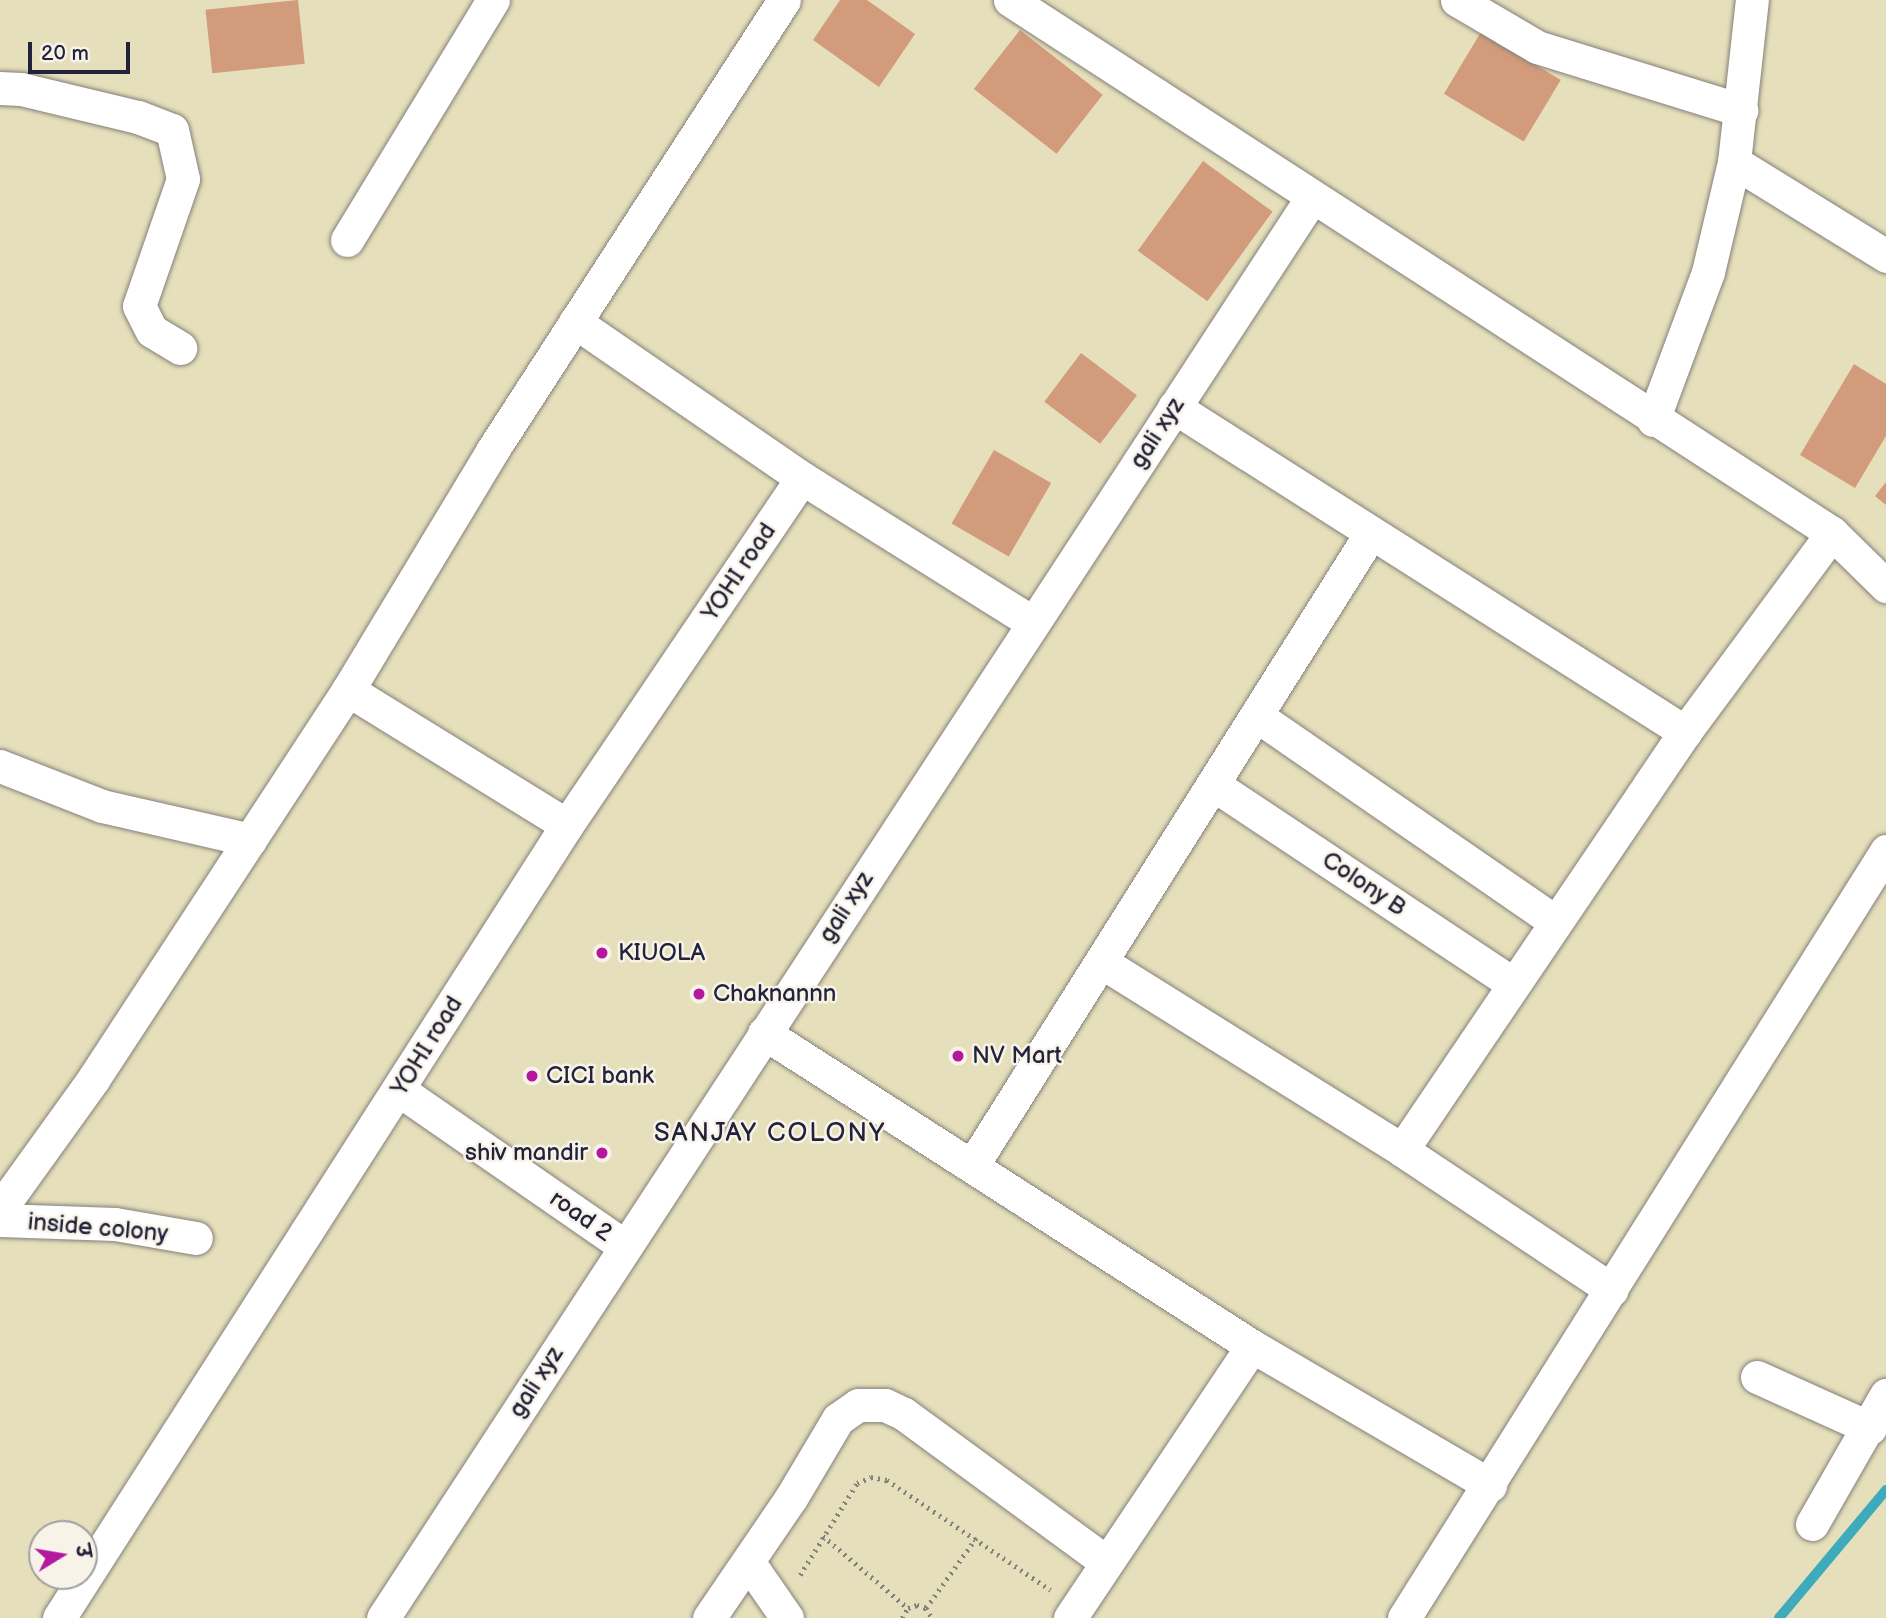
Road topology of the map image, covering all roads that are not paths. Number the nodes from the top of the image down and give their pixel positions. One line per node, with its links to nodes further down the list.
1 (493, 0): 11 (street)
2 (1010, 0): 6 (street)
3 (1457, 0): 8 (street)
4 (1752, 0): 8 (street)
5 (774, 4): 13 (street)
6 (1048, 10): 10 (street)
7 (0, 88): 14 (street)
8 (1741, 110): 9 (street)
9 (1734, 162): 12 (street); 16 (street)
10 (1312, 197): 15 (street, gali xyz); 16 (street)
11 (347, 240)
12 (1886, 256)
13 (575, 322): 17 (street); 22 (street)
14 (180, 348)
15 (1174, 407): 18 (street); 21 (street, gali xyz)
16 (1653, 420): 19 (street)
17 (802, 478): 21 (street); 27 (street, YOHI road)
18 (1371, 533): 23 (street); 24 (street)
19 (1832, 533): 20 (street); 24 (street)
20 (1886, 586)
21 (1033, 623): 33 (street, gali xyz)
22 (348, 690): 27 (street); 28 (street)
23 (1257, 716): 26 (street); 30 (street)
24 (1685, 732): 30 (street)
25 (0, 766): 28 (street)
26 (1214, 785): 31 (street); 32 (street, Colony B)
27 (567, 825): 34 (street, YOHI road)
28 (250, 840): 37 (street)
29 (1886, 851): 41 (street)
30 (1556, 922): 32 (street)
31 (1103, 963): 35 (street); 36 (street)
32 (1514, 984): 35 (street)
33 (764, 1033): 36 (street); 40 (street, gali xyz)
34 (399, 1090): 40 (street, road 2); 51 (street, YOHI road)
35 (1402, 1150): 41 (street)
36 (972, 1166): 42 (street)
37 (0, 1209)
38 (0, 1220): 39 (street, inside colony)
39 (196, 1238)
40 (624, 1247): 52 (street, gali xyz)
41 (1612, 1290): 46 (street)
42 (1252, 1346): 46 (street); 48 (street)
43 (1757, 1377): 45 (street)
44 (1886, 1395): 45 (street)
45 (1870, 1428): 47 (street)
46 (1490, 1485): 55 (street)
47 (1812, 1524)
48 (1105, 1562): 49 (street); 50 (street)
49 (749, 1563): 53 (street); 54 (street)
50 (1063, 1608)
51 (59, 1618)
52 (383, 1618)
53 (709, 1618)
54 (787, 1618)
55 (1404, 1618)

